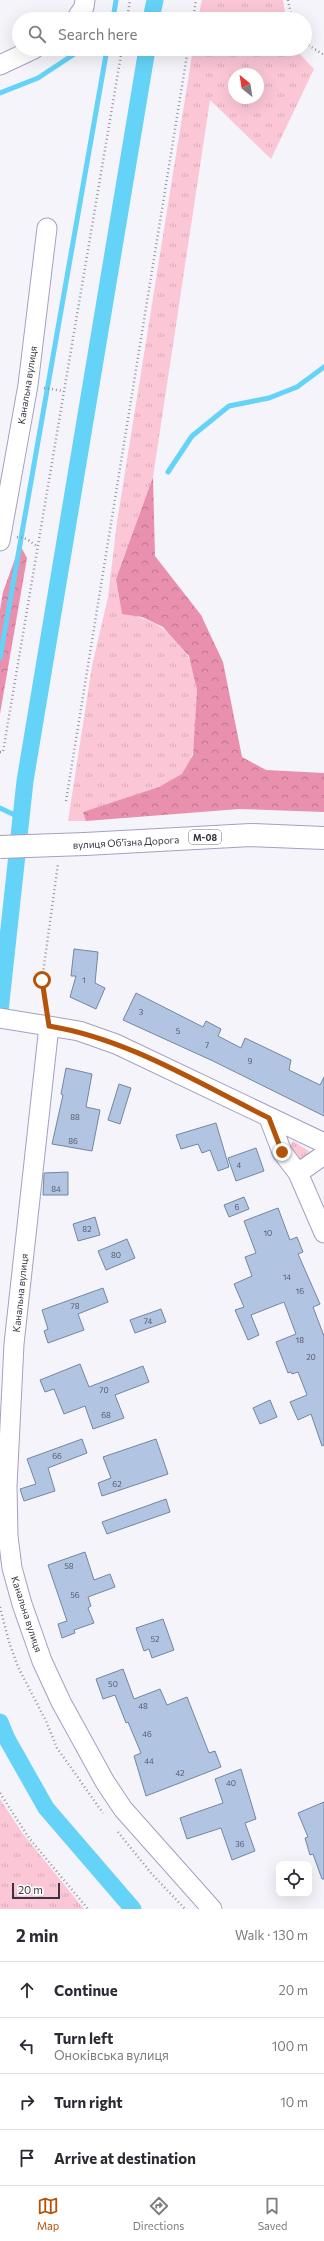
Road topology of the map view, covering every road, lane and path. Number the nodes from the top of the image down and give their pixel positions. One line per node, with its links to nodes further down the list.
1 (130, 0): 4 (path)
2 (196, 0): 5 (path)
3 (288, 0): 6 (path)
4 (128, 12)
5 (194, 12)
6 (291, 12)
7 (312, 47): 8 (path)
8 (324, 55)
9 (19, 56): 12 (street)
10 (121, 56): 15 (path)
11 (187, 56): 19 (path)
12 (0, 65)
13 (47, 228): 16 (street, Канальна вулиця)
14 (42, 387): 15 (path)
15 (64, 391): 17 (path)
16 (8, 539): 17 (path)
17 (38, 547): 18 (path)
18 (0, 752)
19 (66, 801)
20 (324, 838): 21 (highway, вулиця Обʼїзна Дорога / М-08, bridge)
21 (0, 847)
22 (58, 863): 24 (path)
23 (0, 1018): 24 (street)
24 (49, 1026): 25 (street); 32 (street, Канальна вулиця)
25 (269, 1118): 26 (street); 28 (street)
26 (324, 1143)
27 (324, 1155): 28 (street)
28 (298, 1173): 29 (street)
29 (324, 1233)
30 (0, 1793): 31 (path)
31 (88, 1909)
32 (212, 1909)

